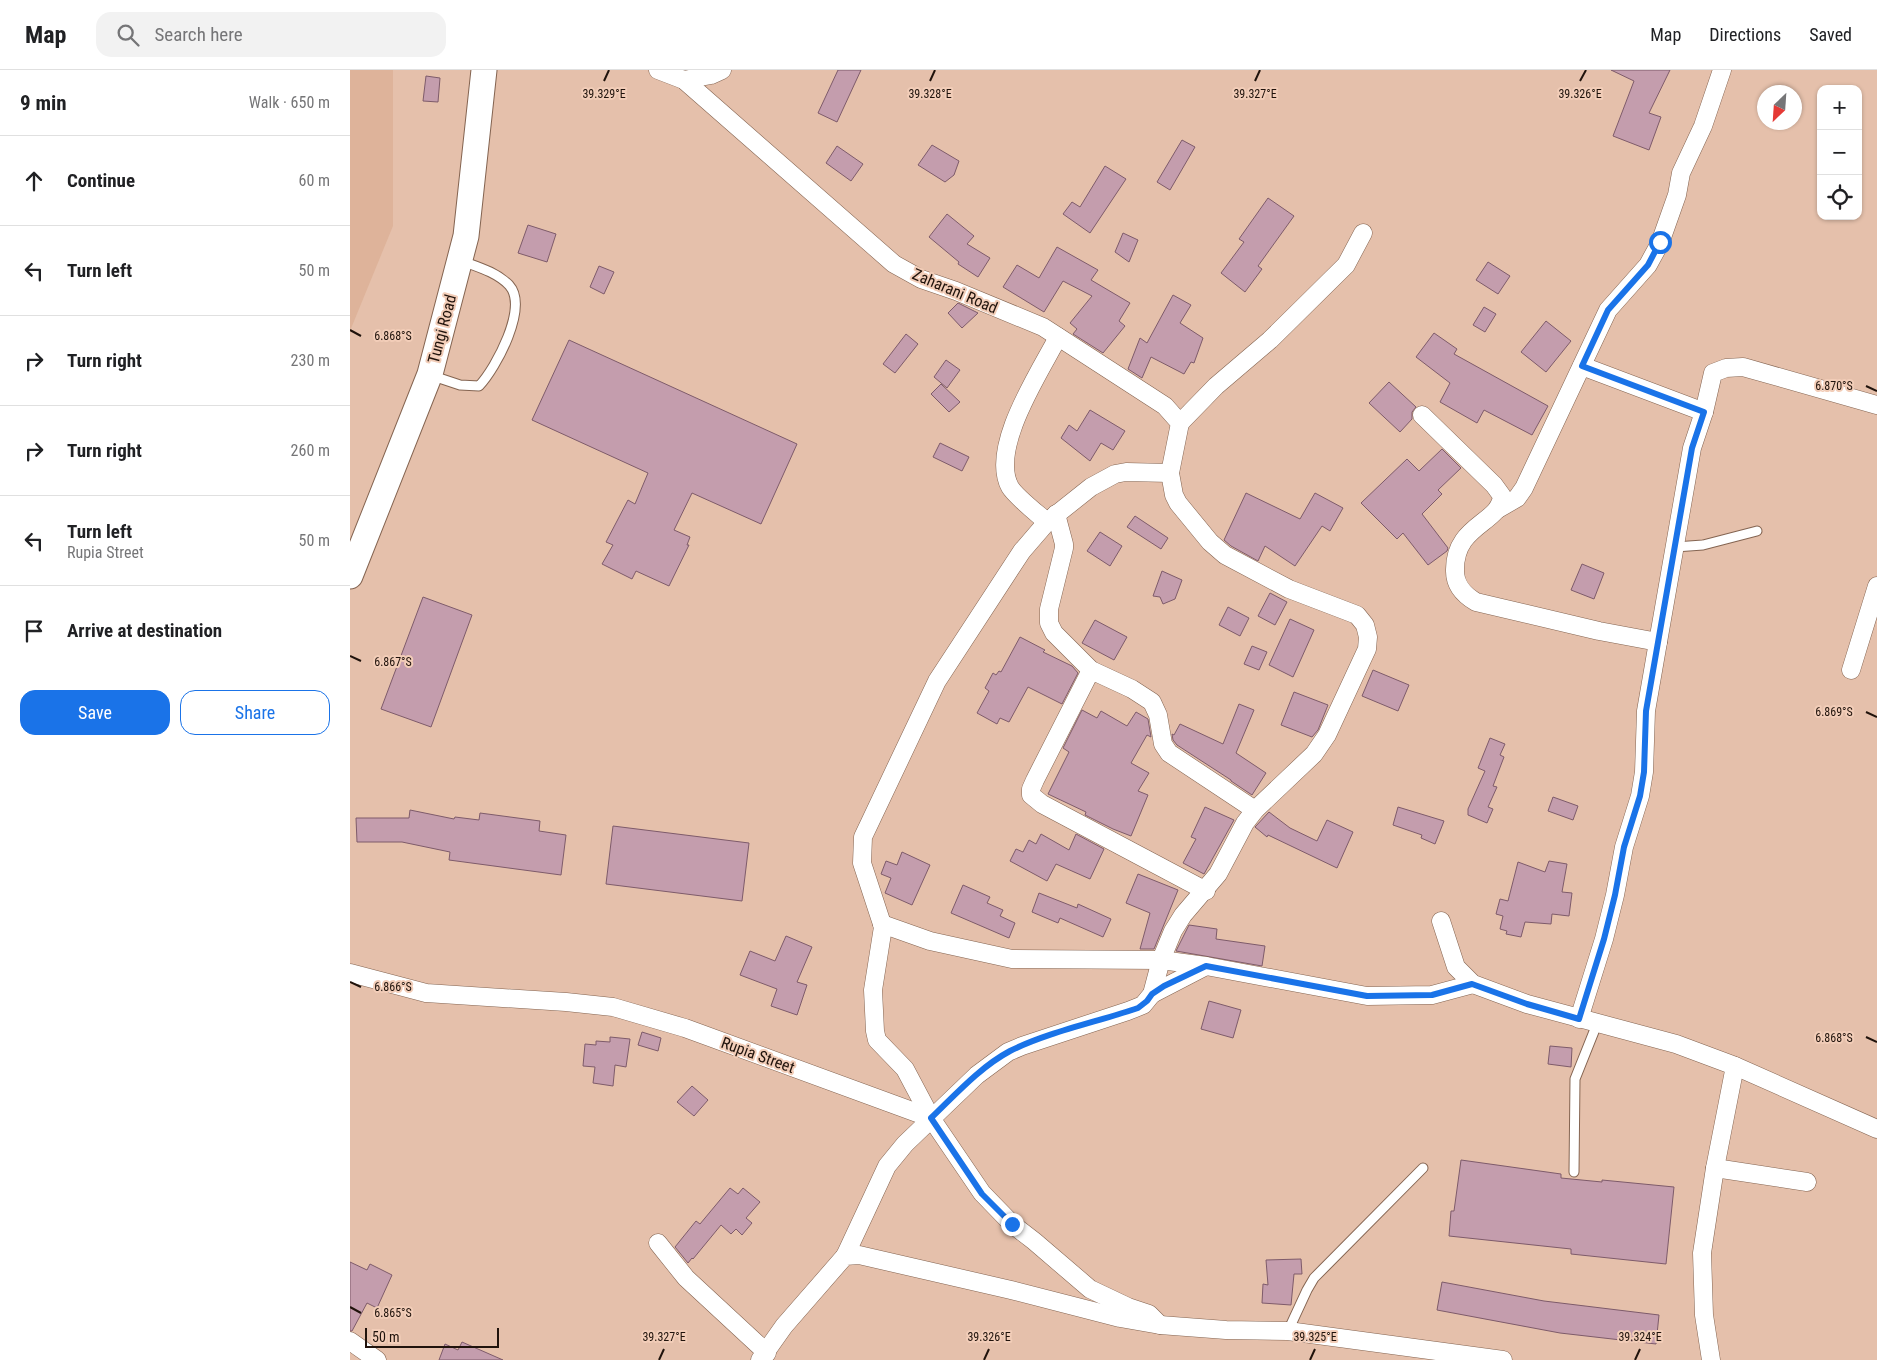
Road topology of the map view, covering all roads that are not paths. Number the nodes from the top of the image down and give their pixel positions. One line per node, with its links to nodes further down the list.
1 (484, 70): 7 (main road, Tungi Road)
2 (658, 70): 5 (street, Zaharani Road)
3 (722, 70): 5 (street)
4 (1722, 70): 9 (street)
5 (684, 80): 8 (street, Zaharani Road)
6 (1363, 233): 14 (street)
7 (460, 260): 10 (main road, Tungi Road); 10 (lane)
8 (1058, 337): 14 (street, Zaharani Road); 17 (street)
9 (1582, 366): 12 (street); 16 (street)
10 (430, 374): 20 (main road, Tungi Road)
11 (1877, 405): 12 (street)
12 (1704, 412): 19 (street)
13 (1422, 415): 16 (street)
14 (1180, 423): 15 (street)
15 (1170, 473): 17 (street); 25 (street)
16 (1498, 509): 22 (street)
17 (1051, 518): 23 (street); 28 (street)
18 (1757, 531): 19 (lane)
19 (1675, 546): 22 (street)
20 (350, 576)
21 (1877, 586): 24 (street)
22 (1658, 642): 34 (street)
23 (1091, 670): 25 (street); 26 (street)
24 (1851, 670)
25 (1255, 810): 26 (street)
26 (1206, 891): 29 (street)
27 (1441, 921): 32 (street)
28 (882, 924): 29 (street); 37 (street)
29 (1162, 960): 30 (street); 33 (street)
30 (1206, 966): 32 (street); 33 (street)
31 (350, 973): 37 (street, Rupia Street)
32 (1472, 984): 34 (street)
33 (1152, 994): 37 (street)
34 (1579, 1019): 35 (street)
35 (1597, 1024): 36 (street); 41 (lane)
36 (1735, 1066): 38 (street); 40 (street)
37 (931, 1118): 44 (street); 45 (street)
38 (1877, 1129)
39 (1423, 1168): 46 (lane)
40 (1715, 1168): 42 (street); 51 (street)
41 (1574, 1172)
42 (1807, 1182)
43 (658, 1242): 48 (street)
44 (845, 1256): 45 (street); 48 (street)
45 (1160, 1325): 46 (street)
46 (1288, 1331): 50 (street)
47 (350, 1341): 49 (street)
48 (764, 1357)
49 (377, 1360)
50 (1502, 1360)
51 (1711, 1360)

